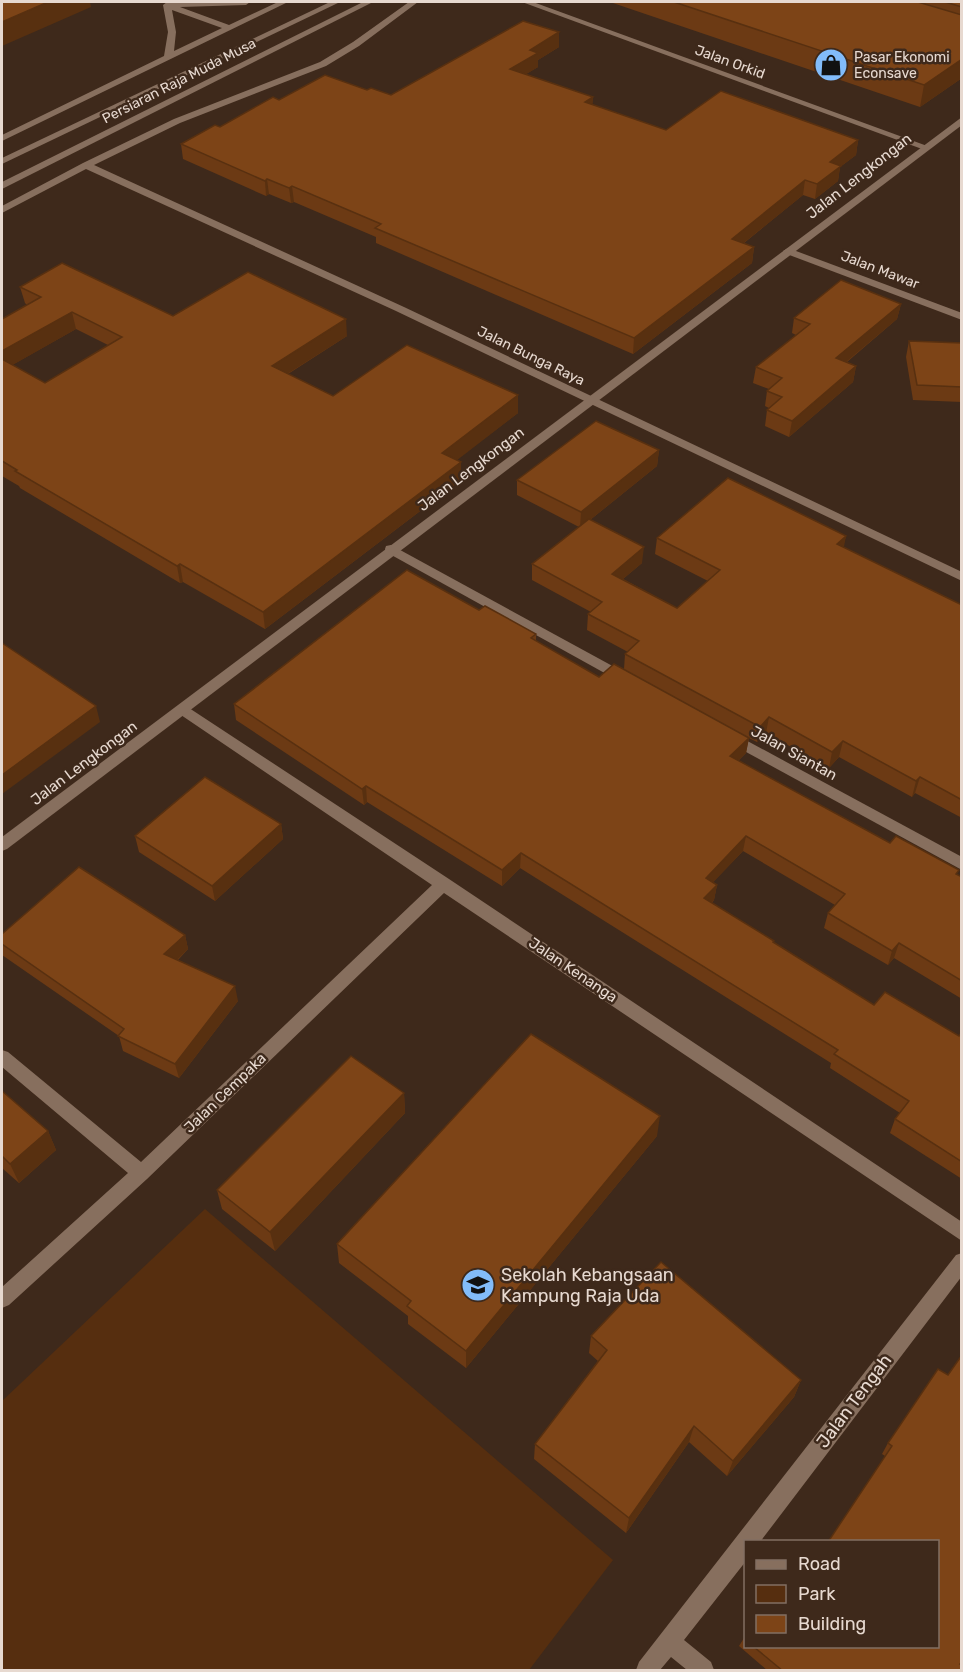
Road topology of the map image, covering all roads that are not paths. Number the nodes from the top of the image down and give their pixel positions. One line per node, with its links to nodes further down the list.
1 (246, 2): 7 (street)
2 (284, 2): 8 (street)
3 (336, 2): 13 (street, Persiaran Raja Muda Musa)
4 (369, 2): 15 (street, Persiaran Raja Muda Musa)
5 (414, 2): 14 (street)
6 (526, 2): 12 (street, Jalan Orkid)
7 (162, 3): 8 (street); 9 (street)
8 (229, 28): 9 (street)
9 (168, 57): 11 (street)
10 (962, 120): 12 (street, Jalan Lengkongan)
11 (2, 138)
12 (925, 147): 17 (street, Jalan Lengkongan)
13 (2, 161)
14 (86, 165): 16 (street); 19 (street, Jalan Bunga Raya)
15 (2, 186)
16 (2, 210)
17 (788, 251): 18 (street, Jalan Mawar); 19 (street, Jalan Lengkongan)
18 (962, 317)
19 (588, 401): 20 (street, Jalan Lengkongan); 21 (street, Jalan Bunga Raya)
20 (391, 549): 22 (street); 23 (street, Jalan Lengkongan)
21 (962, 577)
22 (640, 687)
23 (183, 709): 25 (street, Jalan Lengkongan); 27 (street, Jalan Kenanga)
24 (712, 727): 26 (street, Jalan Siantan)
25 (2, 845)
26 (962, 864)
27 (444, 883): 29 (street, Jalan Cempaka); 30 (street, Jalan Kenanga)
28 (2, 1057): 29 (street)
29 (141, 1173): 32 (street, Jalan Cempaka)
30 (962, 1233)
31 (962, 1261): 33 (street, Jalan Tengah)
32 (2, 1299)
33 (748, 1540)
34 (744, 1546): 35 (street, Jalan Tengah)
35 (670, 1642): 36 (street, Jalan Tengah); 37 (street)
36 (647, 1671)
37 (703, 1671)

